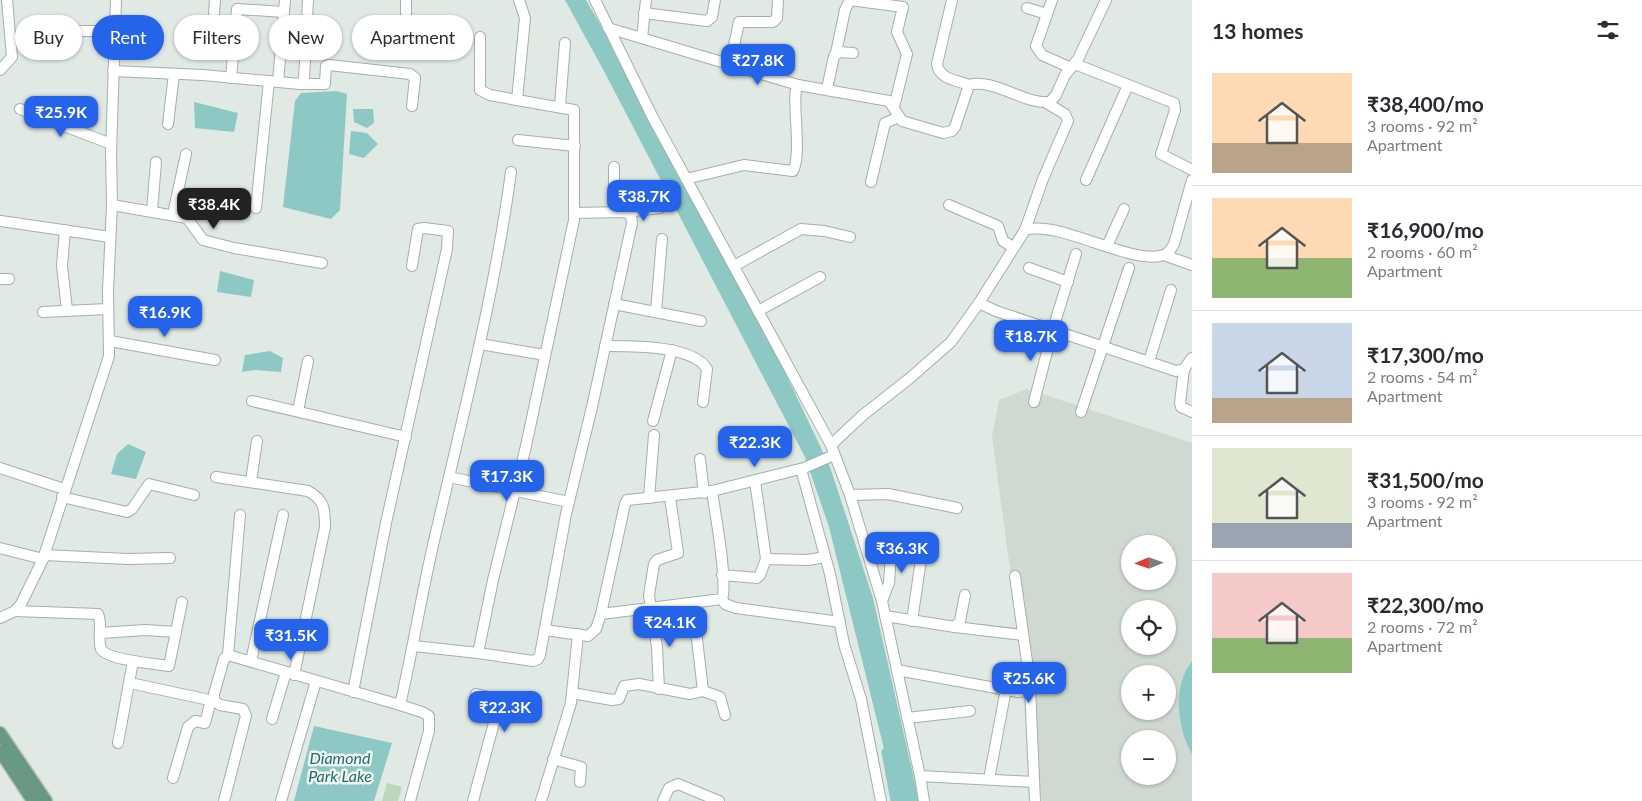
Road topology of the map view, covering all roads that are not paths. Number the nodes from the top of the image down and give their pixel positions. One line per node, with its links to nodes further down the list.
1 (7, 0): 31 (street)
2 (116, 0): 20 (street)
3 (215, 0): 17 (street)
4 (285, 0): 16 (street)
5 (308, 0): 36 (street)
6 (406, 0): 21 (street)
7 (519, 0): 41 (street)
8 (594, 0): 22 (street)
9 (646, 0): 18 (street)
10 (715, 0): 18 (street)
11 (778, 0): 29 (street)
12 (952, 0): 39 (street)
13 (1052, 0): 19 (street)
14 (1106, 0): 30 (street)
15 (1027, 8): 19 (street)
16 (284, 12): 34 (street); 35 (street)
17 (214, 13)
18 (644, 13): 24 (street)
19 (1047, 14): 30 (street)
20 (115, 15)
21 (406, 15)
22 (608, 28): 24 (street); 56 (street)
23 (480, 37): 41 (street)
24 (642, 38): 29 (street)
25 (565, 43): 44 (street)
26 (836, 53): 27 (street); 40 (street); 46 (street)
27 (853, 54)
28 (113, 60): 32 (street)
29 (726, 63): 38 (street)
30 (1073, 66): 37 (street); 42 (street)
31 (2, 68)
32 (113, 71): 33 (street); 49 (street)
33 (174, 74): 34 (street); 47 (street)
34 (231, 78): 35 (street)
35 (274, 81): 36 (street); 62 (street)
36 (300, 84): 43 (street)
37 (1128, 84): 54 (street); 57 (street)
38 (798, 85): 40 (street); 56 (street)
39 (969, 85): 42 (street); 46 (street)
40 (827, 89): 46 (street)
41 (517, 100): 44 (street)
42 (1045, 102): 74 (street)
43 (412, 106)
44 (560, 106): 50 (street)
45 (20, 109): 49 (street)
46 (896, 112): 59 (street)
47 (168, 124)
48 (518, 140): 50 (street)
49 (111, 144): 60 (street)
50 (575, 146): 68 (street)
51 (186, 154): 69 (street)
52 (156, 162): 65 (street)
53 (614, 168): 66 (street)
54 (1192, 170)
55 (511, 172): 101 (street)
56 (686, 178): 85 (street)
57 (1086, 180)
58 (1192, 180): 72 (street)
59 (871, 182)
60 (112, 205): 65 (street); 75 (street)
61 (949, 205): 79 (street)
62 (256, 208)
63 (660, 208): 67 (street)
64 (1124, 209): 78 (street)
65 (152, 211): 69 (street)
66 (614, 212): 67 (street); 68 (street)
67 (625, 212): 92 (street)
68 (574, 213): 105 (street)
69 (173, 214): 82 (street)
70 (1, 221): 73 (street)
71 (1192, 223): 72 (street)
72 (1180, 225): 81 (street)
73 (65, 230): 75 (street); 94 (street)
74 (1025, 230): 78 (street); 79 (street)
75 (110, 237): 93 (street)
76 (850, 237): 85 (street)
77 (662, 240): 97 (street)
78 (1108, 246): 81 (street)
79 (1013, 247): 91 (street)
80 (1076, 254): 89 (street)
81 (1164, 256): 83 (street)
82 (322, 264)
83 (1192, 265)
84 (412, 266): 118 (street)
85 (734, 266): 95 (street)
86 (1029, 268): 89 (street)
87 (1129, 268): 103 (street)
88 (820, 277): 95 (street)
89 (1068, 282): 99 (street)
90 (1171, 290): 108 (street)
91 (979, 303): 99 (street); 120 (street)
92 (614, 304): 97 (street); 102 (street)
93 (108, 309): 94 (street); 100 (street)
94 (67, 310): 96 (street)
95 (758, 311): 120 (street)
96 (43, 312)
97 (656, 312): 98 (street)
98 (701, 321)
99 (1053, 329): 103 (street); 112 (street)
100 (110, 341): 106 (street); 130 (street)
101 (480, 344): 105 (street); 125 (street)
102 (605, 346): 104 (street); 135 (street)
103 (1103, 346): 108 (street); 114 (street)
104 (672, 350): 111 (street); 116 (street)
105 (545, 355): 128 (street)
106 (215, 360)
107 (308, 361): 113 (street)
108 (1149, 361): 109 (street)
109 (1190, 364): 115 (street)
110 (252, 401): 113 (street)
111 (702, 402)
112 (1034, 402)
113 (298, 411): 118 (street)
114 (1081, 412)
115 (1192, 412)
116 (653, 421)
117 (654, 434): 134 (street)
118 (406, 437): 179 (street)
119 (257, 441): 127 (street)
120 (831, 453): 123 (street); 132 (street)
121 (700, 459): 129 (street)
122 (0, 468): 130 (street)
123 (802, 469): 126 (street); 143 (street)
124 (216, 477): 127 (street)
125 (449, 477): 128 (street); 166 (street)
126 (755, 481): 129 (street); 145 (street)
127 (251, 482): 172 (street)
128 (514, 490): 135 (street); 167 (street)
129 (708, 492): 133 (street); 146 (street)
130 (63, 493): 131 (street); 142 (street)
131 (194, 495)
132 (850, 495): 136 (street); 150 (street)
133 (670, 497): 134 (street); 153 (street)
134 (649, 498): 155 (street)
135 (569, 502): 161 (street)
136 (957, 508)
137 (240, 515): 168 (street)
138 (283, 516): 170 (street)
139 (892, 539): 150 (street)
140 (0, 548): 142 (street)
141 (922, 553): 158 (street)
142 (44, 557): 144 (street); 154 (street)
143 (825, 557): 145 (street); 159 (street)
144 (170, 558)
145 (766, 559): 146 (street)
146 (722, 575): 149 (street)
147 (1015, 576): 165 (street)
148 (965, 595): 160 (street)
149 (722, 599): 152 (street); 159 (street)
150 (882, 601): 156 (street)
151 (182, 602): 162 (street)
152 (693, 604): 153 (street); 178 (street)
153 (652, 609): 155 (street); 176 (street)
154 (15, 611): 157 (street); 163 (street)
155 (601, 614): 164 (street)
156 (885, 616): 158 (street); 171 (street)
157 (0, 618)
158 (912, 621): 160 (street)
159 (840, 622): 206 (street)
160 (955, 627): 165 (street)
161 (545, 630): 164 (street); 167 (street)
162 (176, 632): 163 (street); 169 (street)
163 (100, 633): 169 (street)
164 (578, 634): 180 (street)
165 (1023, 635): 175 (street)
166 (414, 646): 167 (street); 183 (street)
167 (478, 653)
168 (228, 655): 170 (street); 182 (street)
169 (132, 661): 174 (street)
170 (251, 661): 172 (street)
171 (897, 670): 177 (street); 186 (street)
172 (290, 673): 173 (street); 187 (street)
173 (316, 681): 179 (street); 201 (street)
174 (130, 683): 182 (street); 189 (street)
175 (1030, 688): 177 (street); 196 (street)
176 (659, 689): 178 (street); 180 (street)
177 (1006, 690): 194 (street)
178 (703, 691): 185 (street)
179 (353, 692): 183 (street)
180 (572, 692): 191 (street)
181 (476, 694): 203 (street)
182 (213, 700): 193 (street); 200 (street)
183 (400, 705): 202 (street)
184 (970, 711): 186 (street)
185 (725, 715)
186 (907, 718): 192 (street)
187 (272, 719)
188 (0, 732): 199 (main road)
189 (118, 743)
190 (0, 751): 198 (main road)
191 (553, 759): 195 (street); 204 (street)
192 (920, 776): 194 (street); 207 (street)
193 (173, 778)
194 (989, 780): 196 (street)
195 (580, 782)
196 (1034, 782): 208 (street)
197 (715, 800): 205 (street)
198 (33, 801)
199 (46, 801)
200 (224, 801)
201 (281, 801)
202 (410, 801)
203 (473, 801)
204 (541, 801)
205 (663, 801)
206 (881, 801)
207 (924, 801)
208 (1035, 801)

